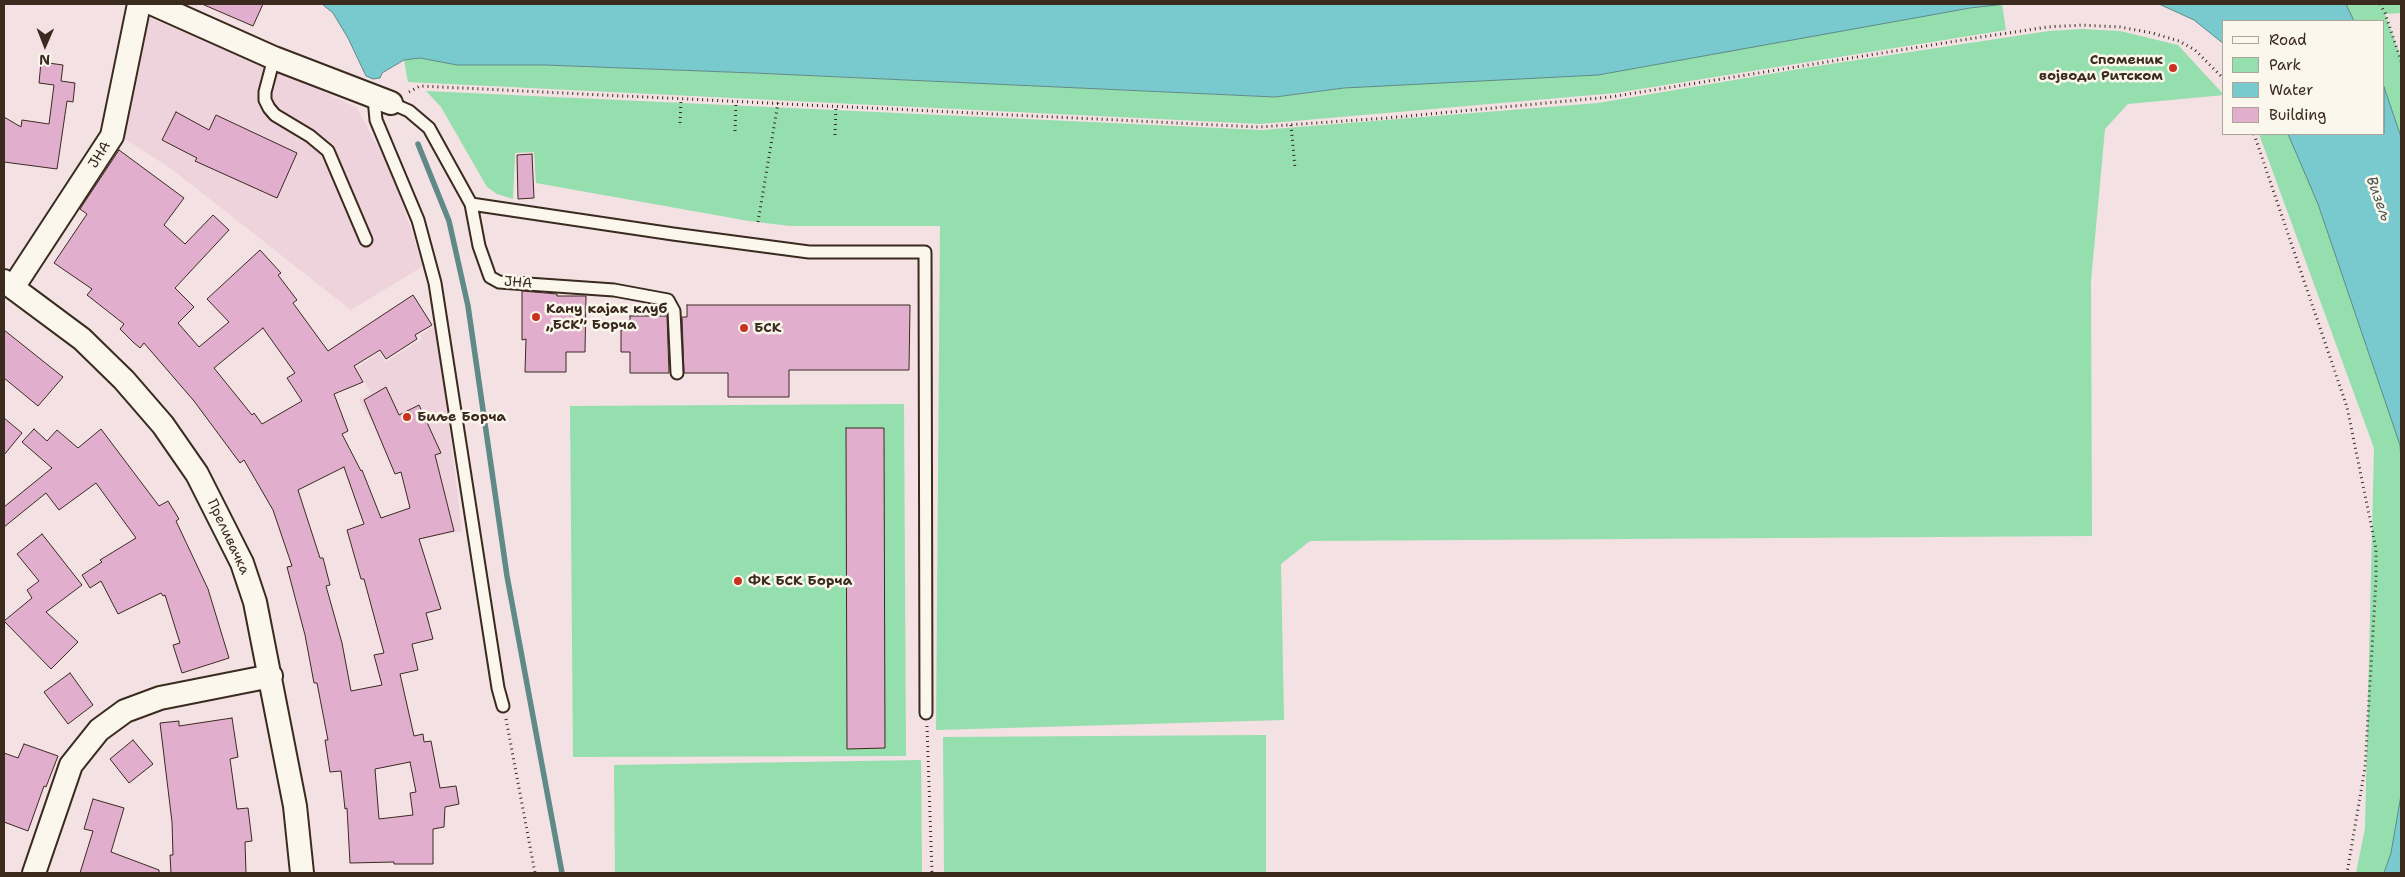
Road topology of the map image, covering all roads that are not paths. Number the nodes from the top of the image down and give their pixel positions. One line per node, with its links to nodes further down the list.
1 (139, 4): 7 (street, ЈНА)
2 (153, 4): 3 (street, ЈНА)
3 (274, 58): 4 (street, ЈНА); 6 (lane)
4 (382, 100): 5 (lane, ЈНА); 10 (lane)
5 (472, 204): 8 (lane, ЈНА); 11 (lane)
6 (366, 240)
7 (9, 283): 9 (street, Преливачка)
8 (677, 373)
9 (271, 676): 12 (street); 13 (street, Преливачка)
10 (503, 706)
11 (926, 713)
12 (34, 873)
13 (302, 873)

